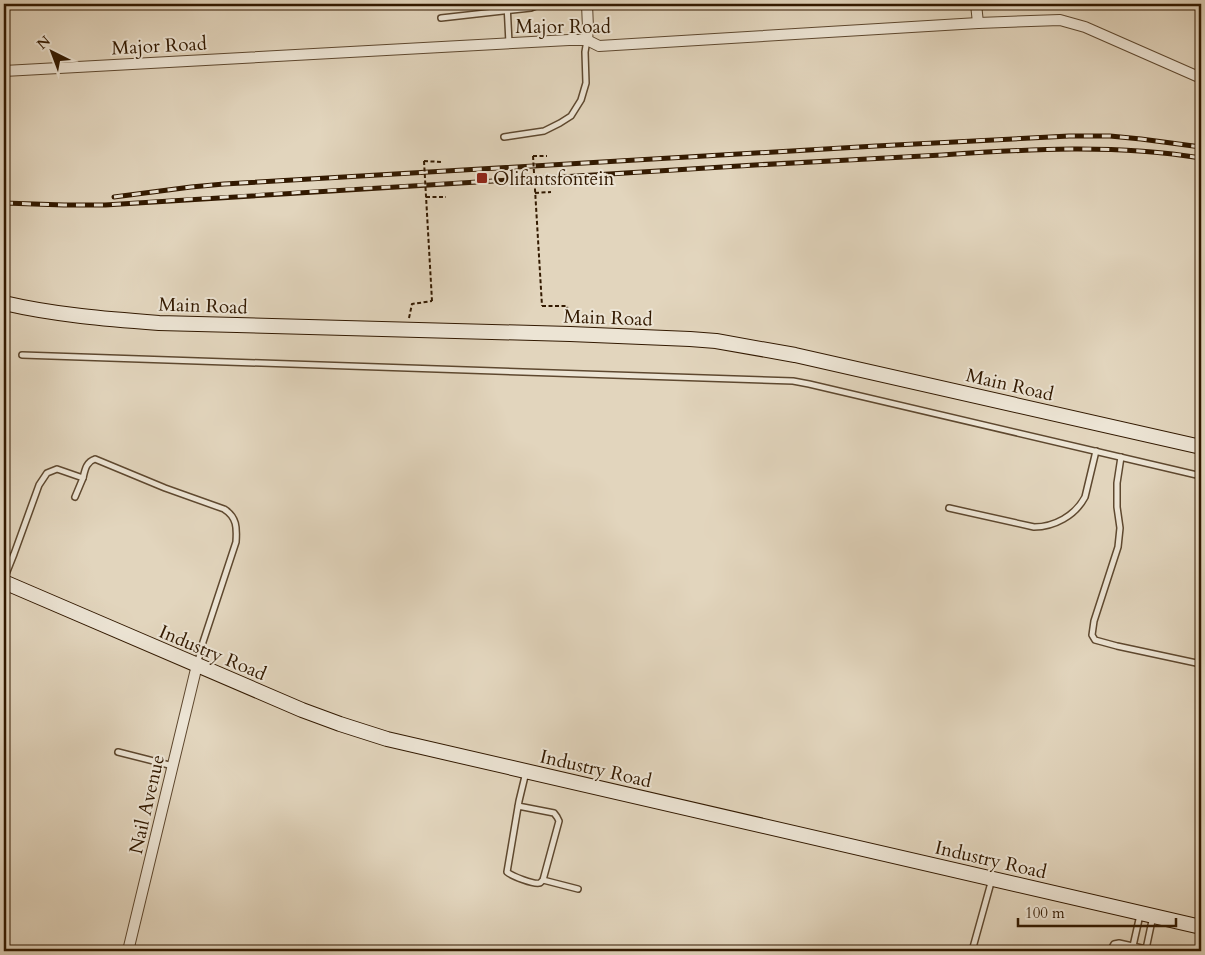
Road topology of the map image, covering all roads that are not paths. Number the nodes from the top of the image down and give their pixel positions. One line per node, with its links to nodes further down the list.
1 (507, 4): 5 (lane)
2 (541, 4): 5 (lane)
3 (587, 4): 8 (street)
4 (976, 4): 7 (street)
5 (507, 11): 6 (lane); 9 (lane)
6 (441, 18)
7 (978, 23): 8 (street, Major Road); 11 (street, Major Road)
8 (587, 40): 9 (street, Major Road); 12 (lane)
9 (509, 43): 10 (street, Major Road)
10 (4, 71)
11 (1201, 78)
12 (504, 137)
13 (4, 303): 15 (street, Main Road)
14 (22, 355): 16 (lane)
15 (1201, 447)
16 (1096, 452): 17 (lane); 21 (lane)
17 (1121, 457): 18 (lane); 23 (lane)
18 (1201, 476)
19 (83, 478): 20 (lane); 22 (lane); 24 (lane)
20 (75, 497)
21 (949, 508)
22 (4, 581): 24 (street, Industry Road)
23 (1201, 664)
24 (197, 665): 26 (street, Nail Avenue); 27 (street, Industry Road)
25 (118, 752): 26 (lane)
26 (173, 766): 36 (street, Nail Avenue)
27 (526, 771): 28 (lane); 29 (street, Industry Road)
28 (518, 806): 30 (lane); 30 (lane)
29 (992, 878): 32 (street, Industry Road); 37 (lane)
30 (543, 880): 31 (lane)
31 (578, 889)
32 (1147, 914): 33 (street, Industry Road); 34 (lane); 35 (lane)
33 (1201, 927)
34 (1133, 946): 35 (lane); 38 (lane)
35 (1145, 950): 39 (lane)
36 (128, 951)
37 (972, 951)
38 (1110, 951)
39 (1155, 951)

